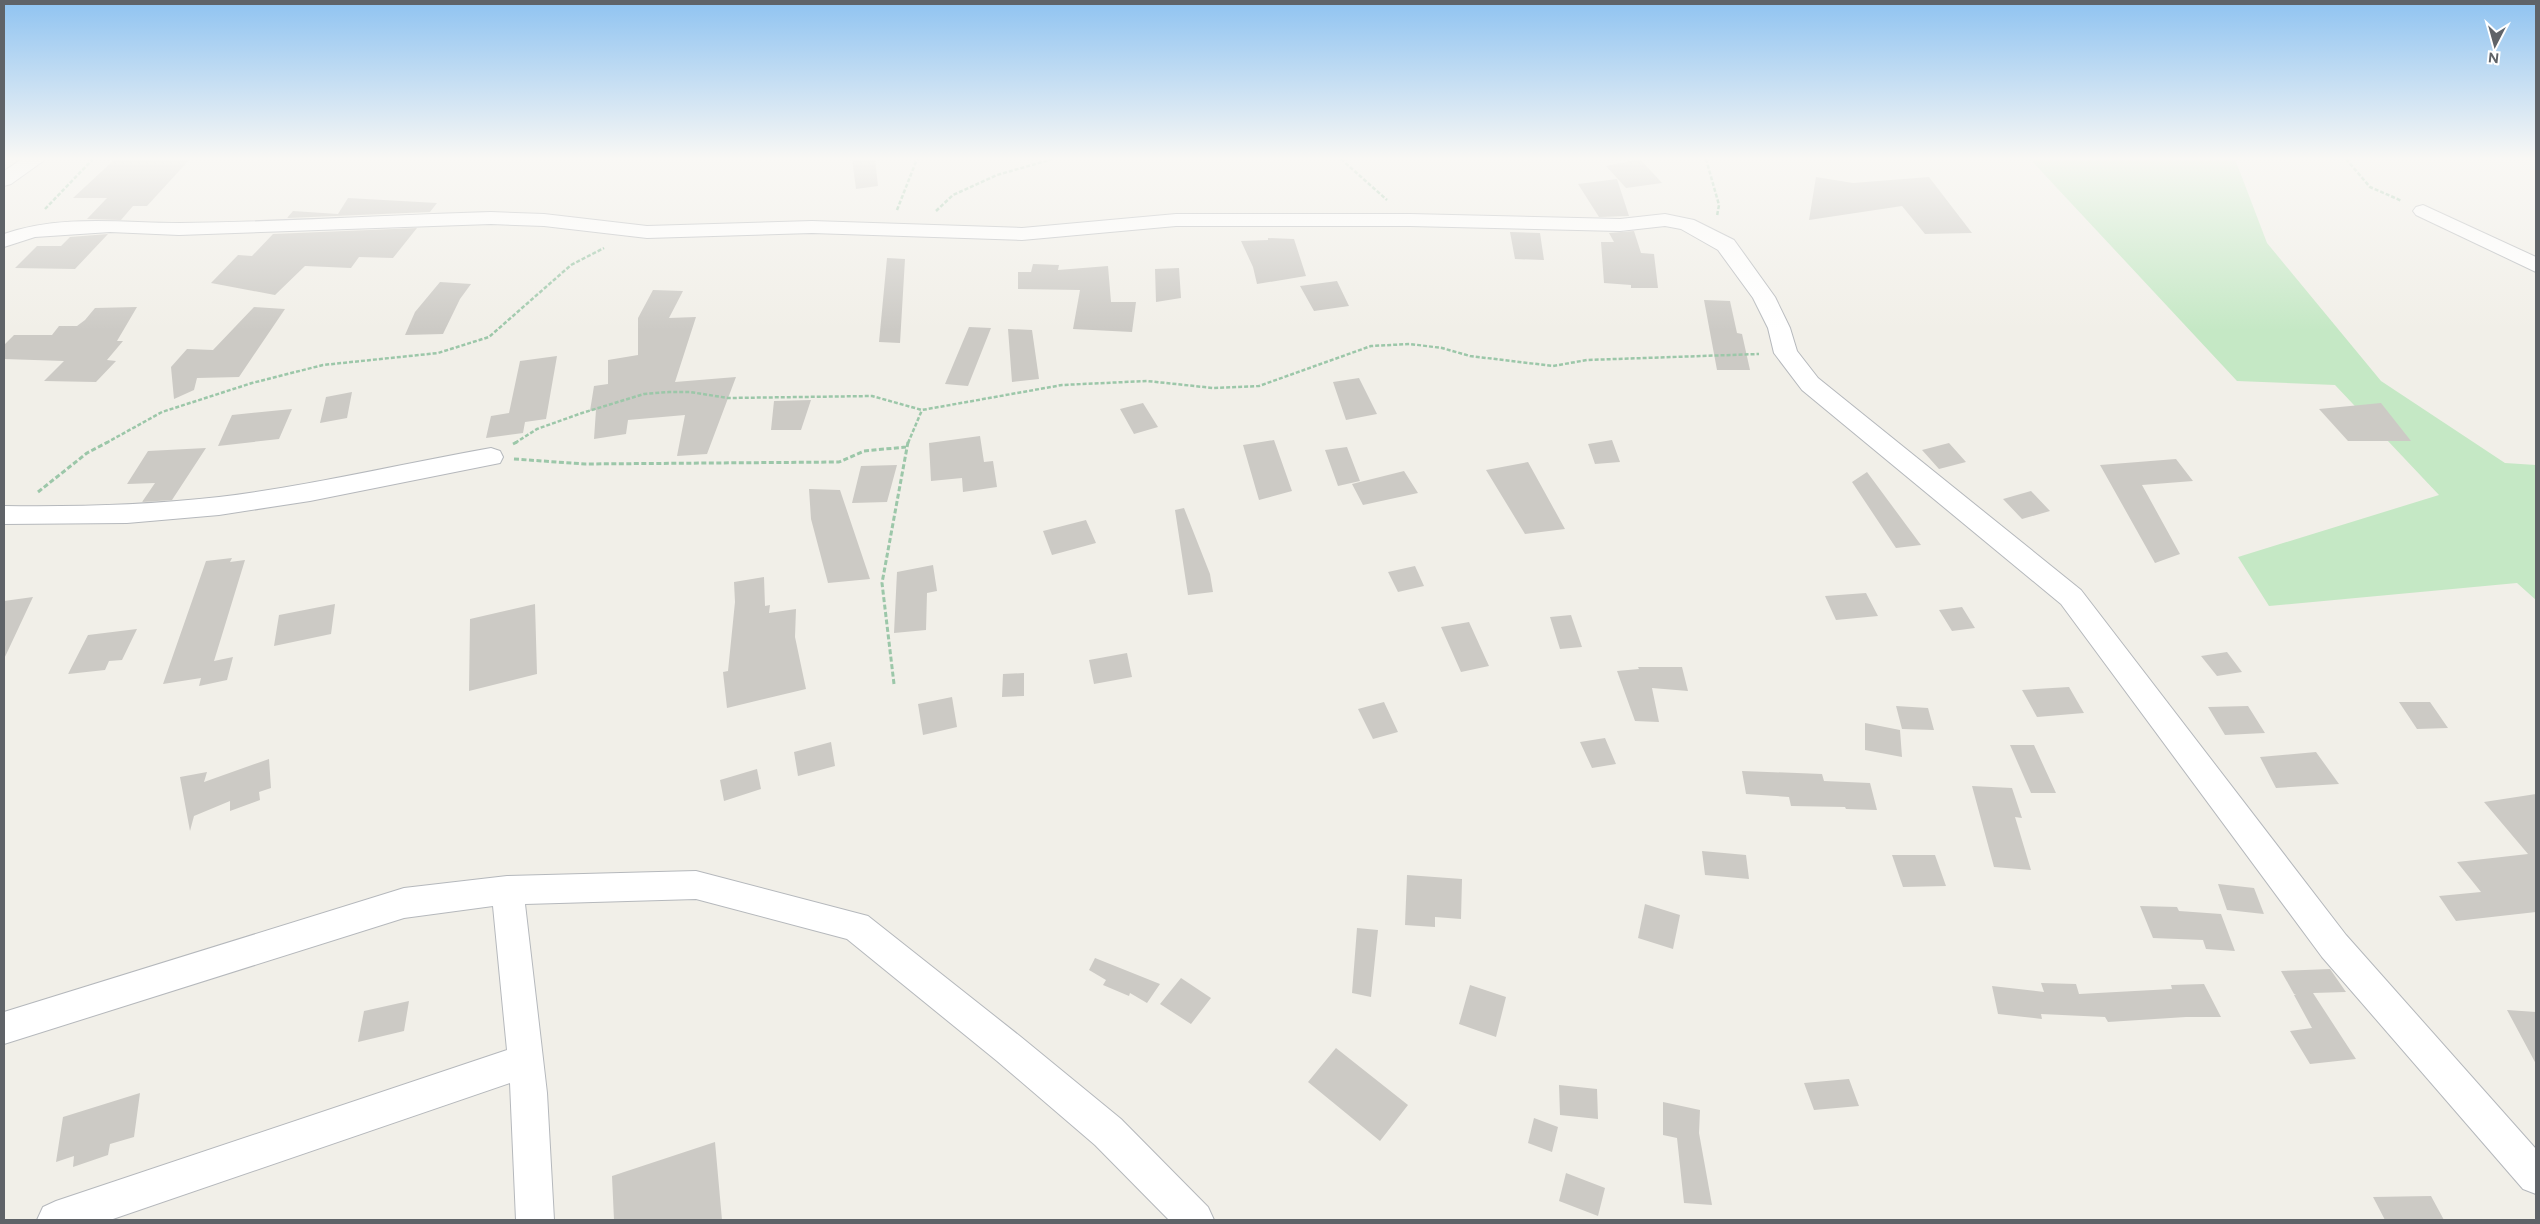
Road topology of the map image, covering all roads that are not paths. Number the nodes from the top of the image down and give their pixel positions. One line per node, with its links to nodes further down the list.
1 (2434, 216): 3 (street)
2 (4, 241): 9 (street)
3 (2536, 265)
4 (491, 457): 5 (street)
5 (7, 515)
6 (507, 890): 7 (street); 8 (street); 12 (street)
7 (4, 1028)
8 (526, 1061): 10 (street); 11 (street)
9 (2536, 1176)
10 (56, 1220)
11 (535, 1220)
12 (1195, 1220)

